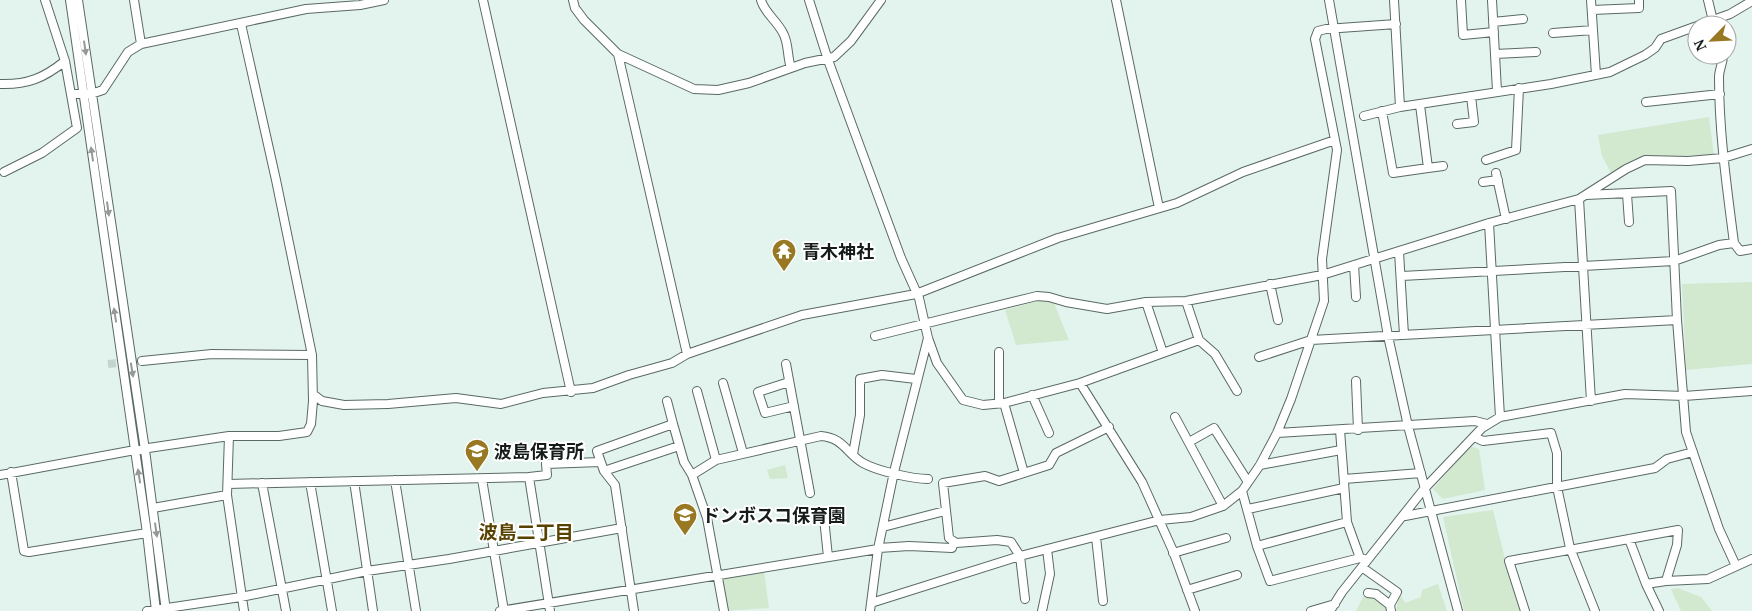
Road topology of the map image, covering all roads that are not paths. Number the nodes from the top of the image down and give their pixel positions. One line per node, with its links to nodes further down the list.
1 (45, 0): 39 (street)
2 (70, 0): 47 (street)
3 (78, 0): 47 (street, one-way to 47)
4 (134, 0): 34 (street)
5 (307, 0): 21 (street)
6 (384, 0): 21 (street)
7 (482, 0): 110 (street)
8 (573, 0): 36 (street)
9 (761, 0): 41 (street)
10 (809, 0): 38 (street)
11 (881, 0): 38 (street)
12 (1116, 0): 66 (street)
13 (1329, 0): 29 (street)
14 (1394, 0): 28 (street)
15 (1461, 0): 32 (street)
16 (1492, 0): 26 (street)
17 (1592, 0): 22 (street)
18 (1639, 0): 22 (street)
19 (1708, 0): 23 (street)
20 (1752, 1): 24 (street)
21 (306, 9): 27 (street)
22 (1592, 10): 31 (street)
23 (1711, 15)
24 (1727, 15)
25 (1523, 19): 26 (street)
26 (1494, 22): 32 (street)
27 (240, 24): 34 (street); 98 (street)
28 (1396, 24): 29 (street); 52 (street)
29 (1334, 28): 56 (street); 73 (street)
30 (1687, 29): 42 (street)
31 (1593, 30): 33 (street); 42 (street)
32 (1494, 32): 37 (street)
33 (1553, 33)
34 (141, 44): 47 (street)
35 (1536, 52): 37 (street)
36 (618, 54): 41 (street); 99 (street)
37 (1495, 54): 45 (street)
38 (828, 60): 41 (street); 81 (street)
39 (65, 61): 43 (street); 46 (street)
40 (1722, 65): 48 (street)
41 (791, 68)
42 (1596, 75): 44 (street)
43 (0, 84)
44 (1519, 88): 45 (street); 59 (street)
45 (1497, 91): 49 (street)
46 (72, 94): 47 (street); 62 (street)
47 (87, 94): 134 (street, one-way to 47); 135 (street, one-way to 135)
48 (1720, 94): 50 (street); 58 (street)
49 (1471, 96): 51 (street); 55 (street)
50 (1646, 102)
51 (1420, 105): 52 (street); 61 (street)
52 (1400, 107): 53 (street)
53 (1382, 111): 54 (street); 61 (street)
54 (1364, 116)
55 (1456, 124)
56 (1335, 140): 66 (street); 78 (street)
57 (1752, 149): 58 (street)
58 (1723, 158): 65 (street); 70 (street)
59 (1486, 160)
60 (1443, 166): 61 (street)
61 (1428, 168)
62 (4, 172)
63 (1483, 182): 67 (street)
64 (1627, 194): 65 (street); 68 (street); 74 (street)
65 (1582, 197): 67 (street); 76 (street)
66 (1159, 208): 81 (street)
67 (1506, 219): 69 (street)
68 (1629, 222)
69 (1489, 224): 72 (street); 77 (street)
70 (1734, 243): 71 (street); 74 (street)
71 (1752, 249)
72 (1399, 252): 73 (street); 79 (street)
73 (1376, 259): 75 (street); 92 (street)
74 (1674, 261): 76 (street); 86 (street)
75 (1354, 265): 78 (street); 82 (street)
76 (1583, 266): 77 (street); 88 (street)
77 (1492, 271): 79 (street); 89 (street)
78 (1322, 275): 80 (street); 95 (street)
79 (1402, 276): 90 (street)
80 (1270, 284): 83 (street); 85 (street)
81 (916, 294): 87 (street); 99 (street)
82 (1356, 297)
83 (1186, 301): 84 (street); 94 (street)
84 (1146, 302): 87 (street); 97 (street)
85 (1278, 320)
86 (1677, 320): 88 (street); 114 (street)
87 (926, 325): 91 (street); 93 (street)
88 (1586, 325): 89 (street); 115 (street)
89 (1495, 330): 90 (street); 119 (street)
90 (1404, 335): 92 (street)
91 (875, 336)
92 (1388, 336): 95 (street); 123 (street)
93 (928, 338): 103 (street); 117 (street)
94 (1199, 340): 97 (street); 108 (street)
95 (1311, 340): 100 (street); 128 (street)
96 (999, 352): 117 (street)
97 (1163, 353): 107 (street)
98 (312, 354): 101 (street); 112 (street)
99 (687, 354): 110 (street)
100 (1258, 357)
101 (142, 361)
102 (786, 364): 105 (street)
103 (916, 379): 139 (street); 145 (street)
104 (1356, 381): 126 (street)
105 (789, 382): 118 (street); 118 (street)
106 (723, 383): 138 (street)
107 (1080, 383): 113 (street); 124 (street)
108 (1238, 391)
109 (1752, 391): 114 (street)
110 (571, 392): 112 (street)
111 (697, 392): 140 (street)
112 (314, 395): 129 (street)
113 (1032, 395): 117 (street); 127 (street)
114 (1684, 396): 115 (street); 137 (street)
115 (1591, 400): 119 (street)
116 (667, 401): 121 (street)
117 (1002, 402): 146 (street)
118 (794, 406): 131 (street)
119 (1500, 416): 122 (street)
120 (1175, 417): 132 (street)
121 (673, 424): 133 (street); 141 (street)
122 (1487, 424): 123 (street); 130 (street)
123 (1408, 426): 126 (street); 147 (street)
124 (1109, 427): 146 (street); 173 (street)
125 (1340, 430): 126 (street); 128 (street); 136 (street)
126 (1358, 430)
127 (1049, 433)
128 (1277, 433): 142 (street)
129 (229, 436): 135 (street); 159 (street)
130 (1474, 437): 160 (street); 162 (street)
131 (800, 441): 138 (street); 139 (street); 164 (street)
132 (1188, 442): 157 (street); 166 (street)
133 (679, 446): 143 (street); 149 (street)
134 (135, 450): 135 (street); 144 (street); 177 (street, one-way to 134)
135 (145, 450): 167 (street)
136 (1341, 450): 142 (street); 153 (street)
137 (1694, 452): 160 (street); 194 (street)
138 (744, 453): 140 (street)
139 (852, 454): 145 (street)
140 (716, 460): 149 (street)
141 (600, 462): 143 (street); 150 (street)
142 (1260, 465): 157 (street)
143 (604, 471): 176 (street)
144 (10, 472): 148 (street); 177 (street)
145 (894, 472): 152 (street); 175 (street)
146 (1024, 473): 170 (street)
147 (1421, 473): 153 (street); 162 (street)
148 (0, 475)
149 (692, 475): 197 (street)
150 (529, 477): 151 (street); 181 (street)
151 (482, 479): 154 (street); 187 (street)
152 (928, 479)
153 (1344, 479): 161 (street)
154 (395, 480): 155 (street); 193 (street)
155 (354, 481): 156 (street); 196 (street)
156 (310, 482): 158 (street); 199 (street)
157 (1248, 482): 163 (street)
158 (262, 483): 159 (street); 202 (street)
159 (228, 484): 165 (street)
160 (1557, 487): 169 (street); 185 (street)
161 (1344, 488): 168 (street); 174 (street)
162 (1424, 489): 169 (street); 171 (street)
163 (1242, 491): 166 (street); 168 (street)
164 (810, 493)
165 (227, 495): 167 (street); 206 (street)
166 (1223, 506): 173 (street)
167 (153, 508): 213 (street, one-way to 213)
168 (1248, 509): 183 (street)
169 (1430, 510): 171 (street); 228 (street)
170 (946, 511): 175 (street); 182 (street)
171 (1405, 516): 191 (street)
172 (824, 518): 190 (street)
173 (1160, 520): 178 (street); 188 (street)
174 (1347, 522): 183 (street); 191 (street)
175 (882, 527): 184 (street)
176 (622, 528): 181 (street); 203 (street)
177 (147, 533): 214 (street)
178 (1096, 537): 186 (street); 208 (street)
179 (1226, 538): 188 (street)
180 (1629, 539): 185 (street); 200 (street); 201 (street)
181 (539, 542): 187 (street); 210 (street)
182 (954, 542): 184 (street); 189 (street)
183 (1257, 546): 191 (street)
184 (878, 548): 190 (street); 211 (street)
185 (1570, 548): 229 (street); 230 (street)
186 (1047, 549): 189 (street); 224 (street)
187 (494, 550): 193 (street); 221 (street)
188 (1174, 553): 204 (street)
189 (1020, 556): 207 (street); 211 (street)
190 (828, 557): 197 (street)
191 (1364, 559): 195 (street)
192 (1752, 559): 194 (street)
193 (408, 565): 196 (street); 219 (street)
194 (1736, 566): 200 (street)
195 (1363, 568): 209 (street); 212 (street)
196 (367, 571): 199 (street); 218 (street)
197 (717, 574): 203 (street); 223 (street)
198 (1237, 575): 204 (street)
199 (326, 579): 202 (street); 217 (street)
200 (1666, 581): 201 (street)
201 (1646, 584): 231 (street)
202 (282, 588): 206 (street); 216 (street)
203 (631, 589): 210 (street); 222 (street)
204 (1187, 590): 225 (street)
205 (1368, 592): 212 (street)
206 (241, 597): 213 (street); 215 (street)
207 (1025, 598)
208 (1103, 601)
209 (1335, 604): 226 (street); 227 (street)
210 (550, 607): 221 (street)
211 (871, 607)
212 (1391, 608)
213 (166, 610): 214 (street)
214 (153, 611)
215 (244, 611)
216 (286, 611)
217 (332, 611)
218 (373, 611)
219 (416, 611)
220 (500, 611): 221 (street)
221 (504, 611)
222 (634, 611)
223 (724, 611)
224 (1042, 611)
225 (1194, 611)
226 (1311, 611)
227 (1330, 611)
228 (1458, 611)
229 (1525, 611)
230 (1595, 611)
231 (1659, 611)

